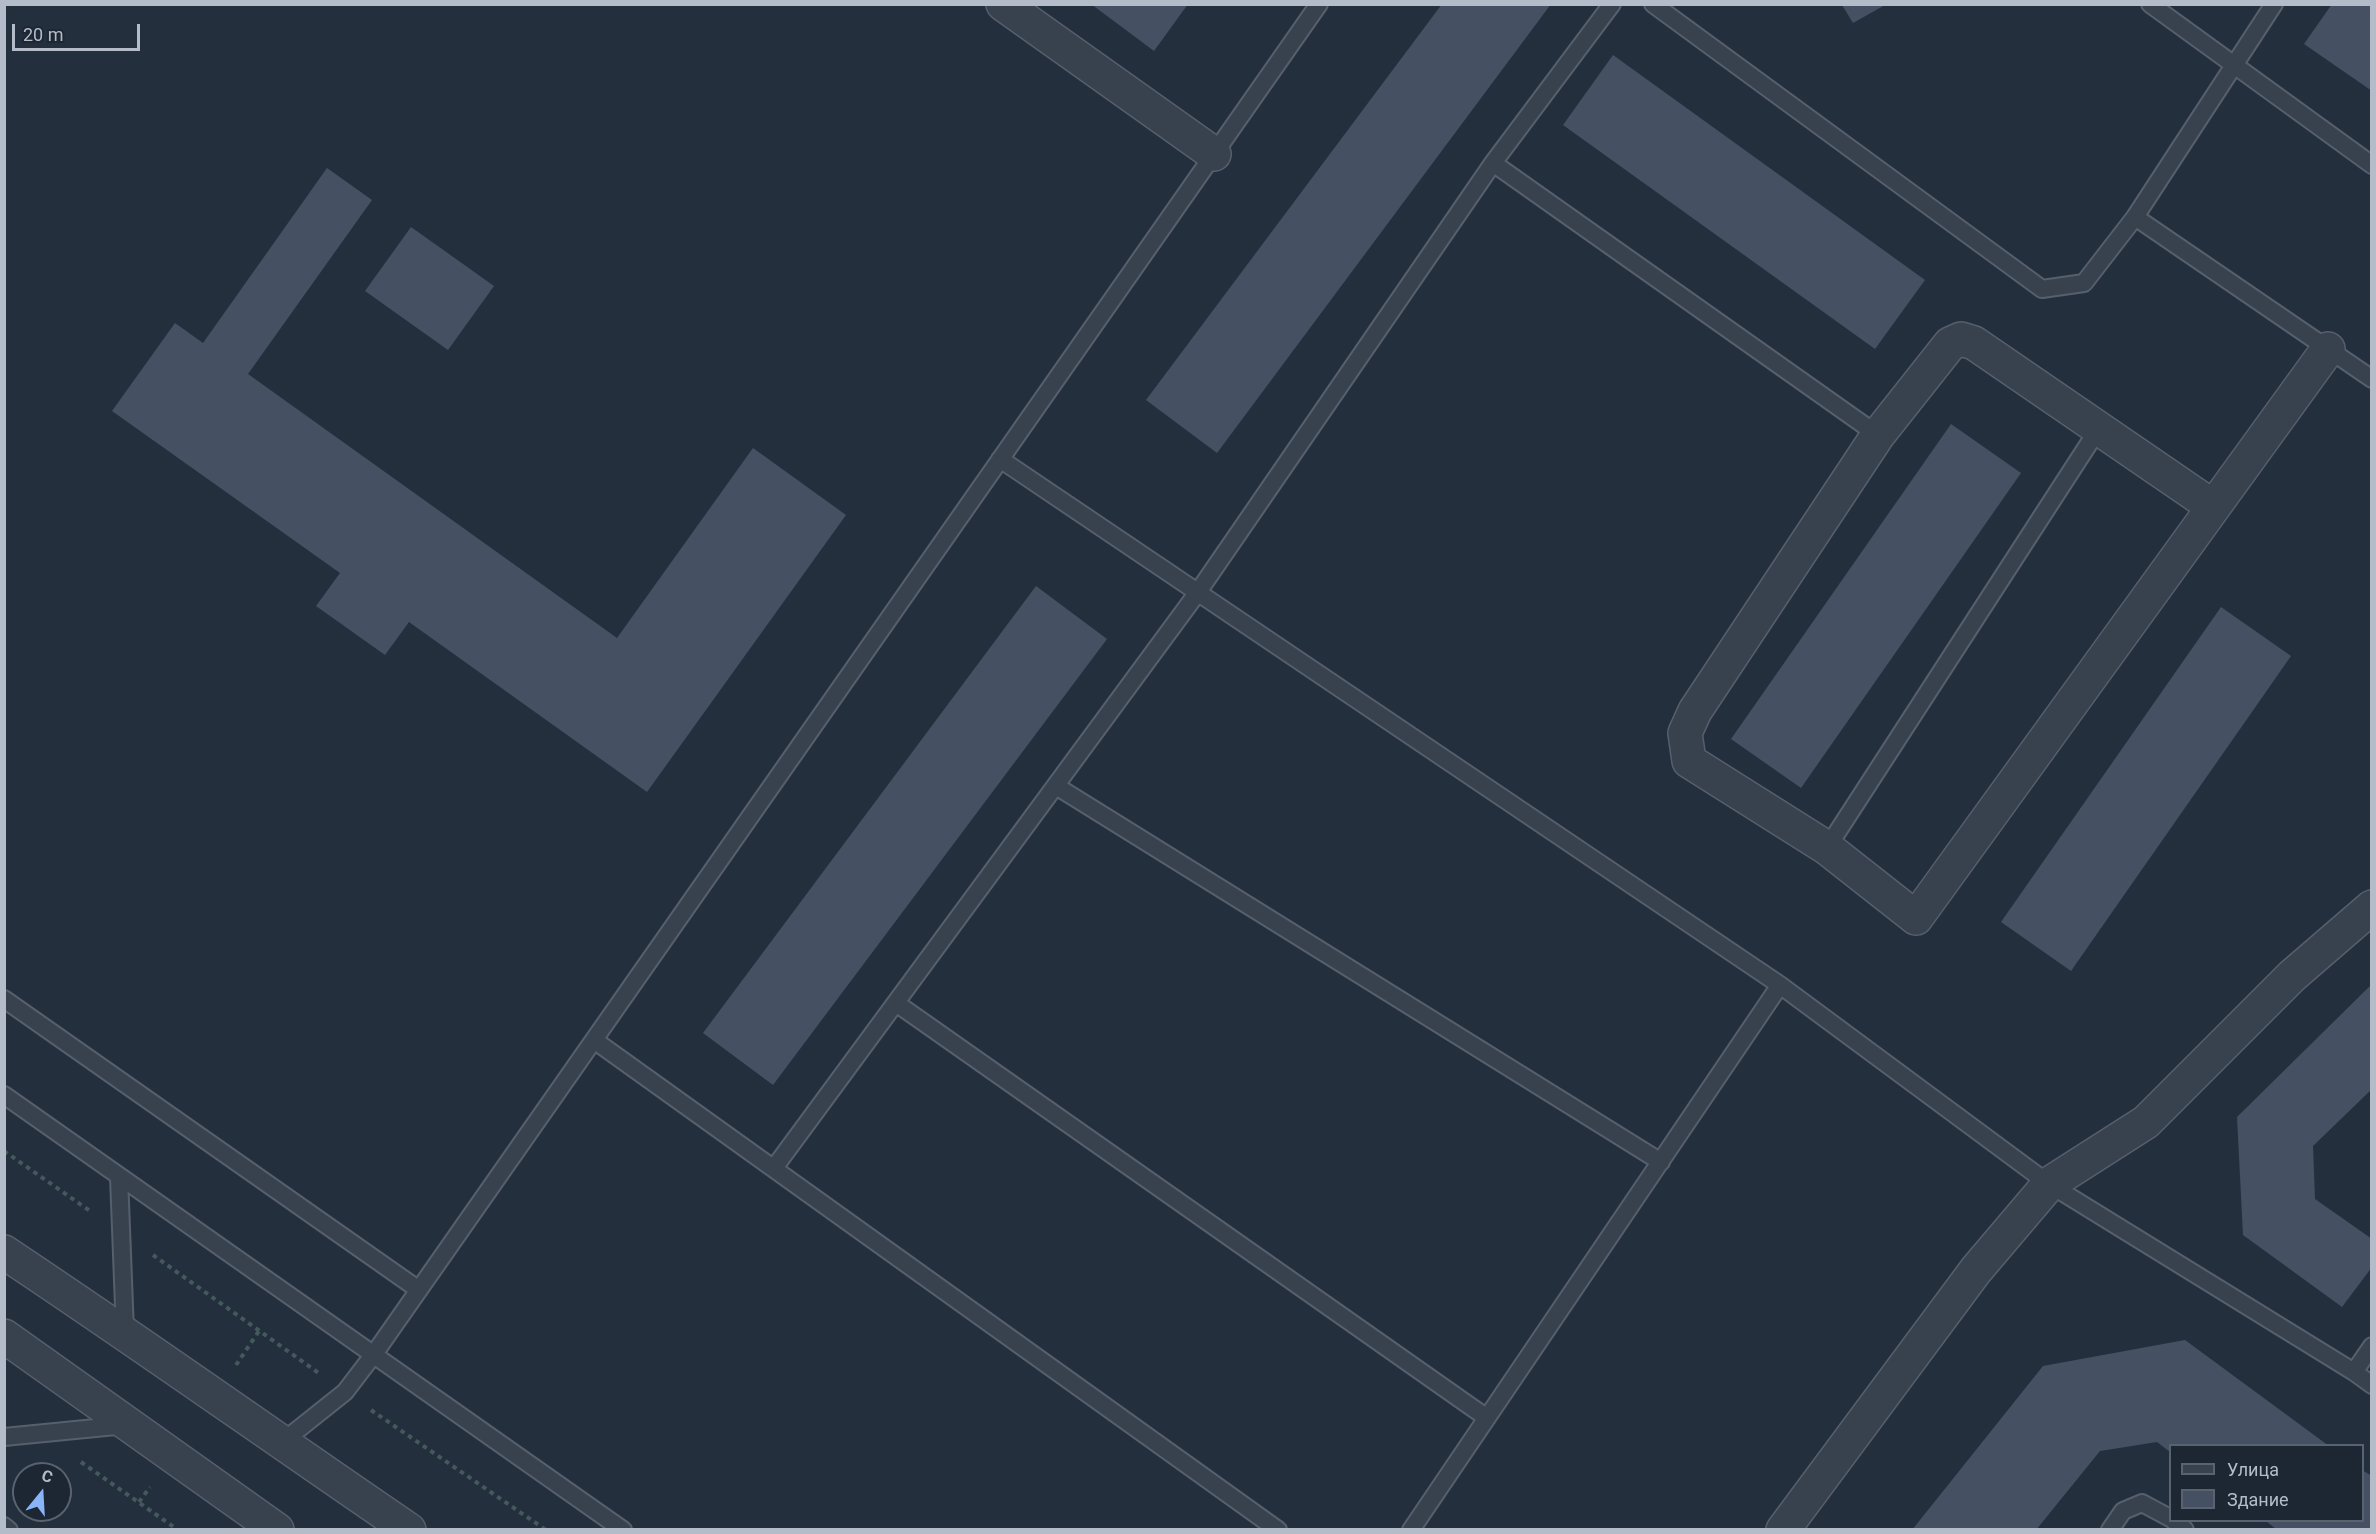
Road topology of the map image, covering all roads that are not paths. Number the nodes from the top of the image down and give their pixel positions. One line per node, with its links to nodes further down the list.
1 (1319, 4): 8 (lane)
2 (1612, 4): 9 (lane)
3 (1653, 4): 11 (lane)
4 (2150, 4): 7 (lane)
5 (2274, 4): 7 (lane)
6 (1010, 7): 8 (street)
7 (2233, 65): 10 (lane); 11 (lane)
8 (1214, 154): 16 (lane)
9 (1493, 163): 15 (lane); 18 (lane)
10 (2372, 165)
11 (2135, 217): 12 (lane)
12 (2328, 349): 13 (lane); 17 (street)
13 (2372, 379)
14 (2099, 428): 15 (street); 17 (street); 20 (lane)
15 (1878, 435): 20 (street)
16 (999, 459): 18 (lane); 25 (lane)
17 (2212, 506): 20 (street)
18 (1198, 592): 19 (lane); 22 (lane)
19 (1056, 786): 24 (lane); 27 (lane)
20 (1827, 848)
21 (2372, 907): 30 (street)
22 (1780, 985): 27 (lane); 30 (lane)
23 (4, 999): 32 (lane)
24 (896, 1003): 28 (lane); 39 (lane)
25 (594, 1040): 28 (lane); 32 (lane)
26 (4, 1095): 29 (lane)
27 (1661, 1162): 39 (lane)
28 (774, 1168): 49 (lane)
29 (119, 1177): 33 (lane); 36 (lane)
30 (2049, 1184): 37 (lane); 51 (street)
31 (4, 1252): 33 (street)
32 (419, 1290): 36 (lane)
33 (125, 1332): 42 (street)
34 (4, 1336): 40 (street)
35 (2372, 1346): 37 (lane)
36 (374, 1354): 42 (lane); 48 (lane)
37 (2354, 1372): 38 (lane)
38 (2372, 1385)
39 (1487, 1418): 50 (lane)
40 (129, 1425): 41 (lane); 46 (street)
41 (4, 1437)
42 (281, 1443): 47 (street)
43 (2169, 1517): 52 (lane)
44 (4, 1526): 45 (lane)
45 (9, 1530)
46 (277, 1530)
47 (409, 1530)
48 (623, 1530)
49 (1278, 1530)
50 (1411, 1530)
51 (1783, 1530)
52 (2110, 1530)

